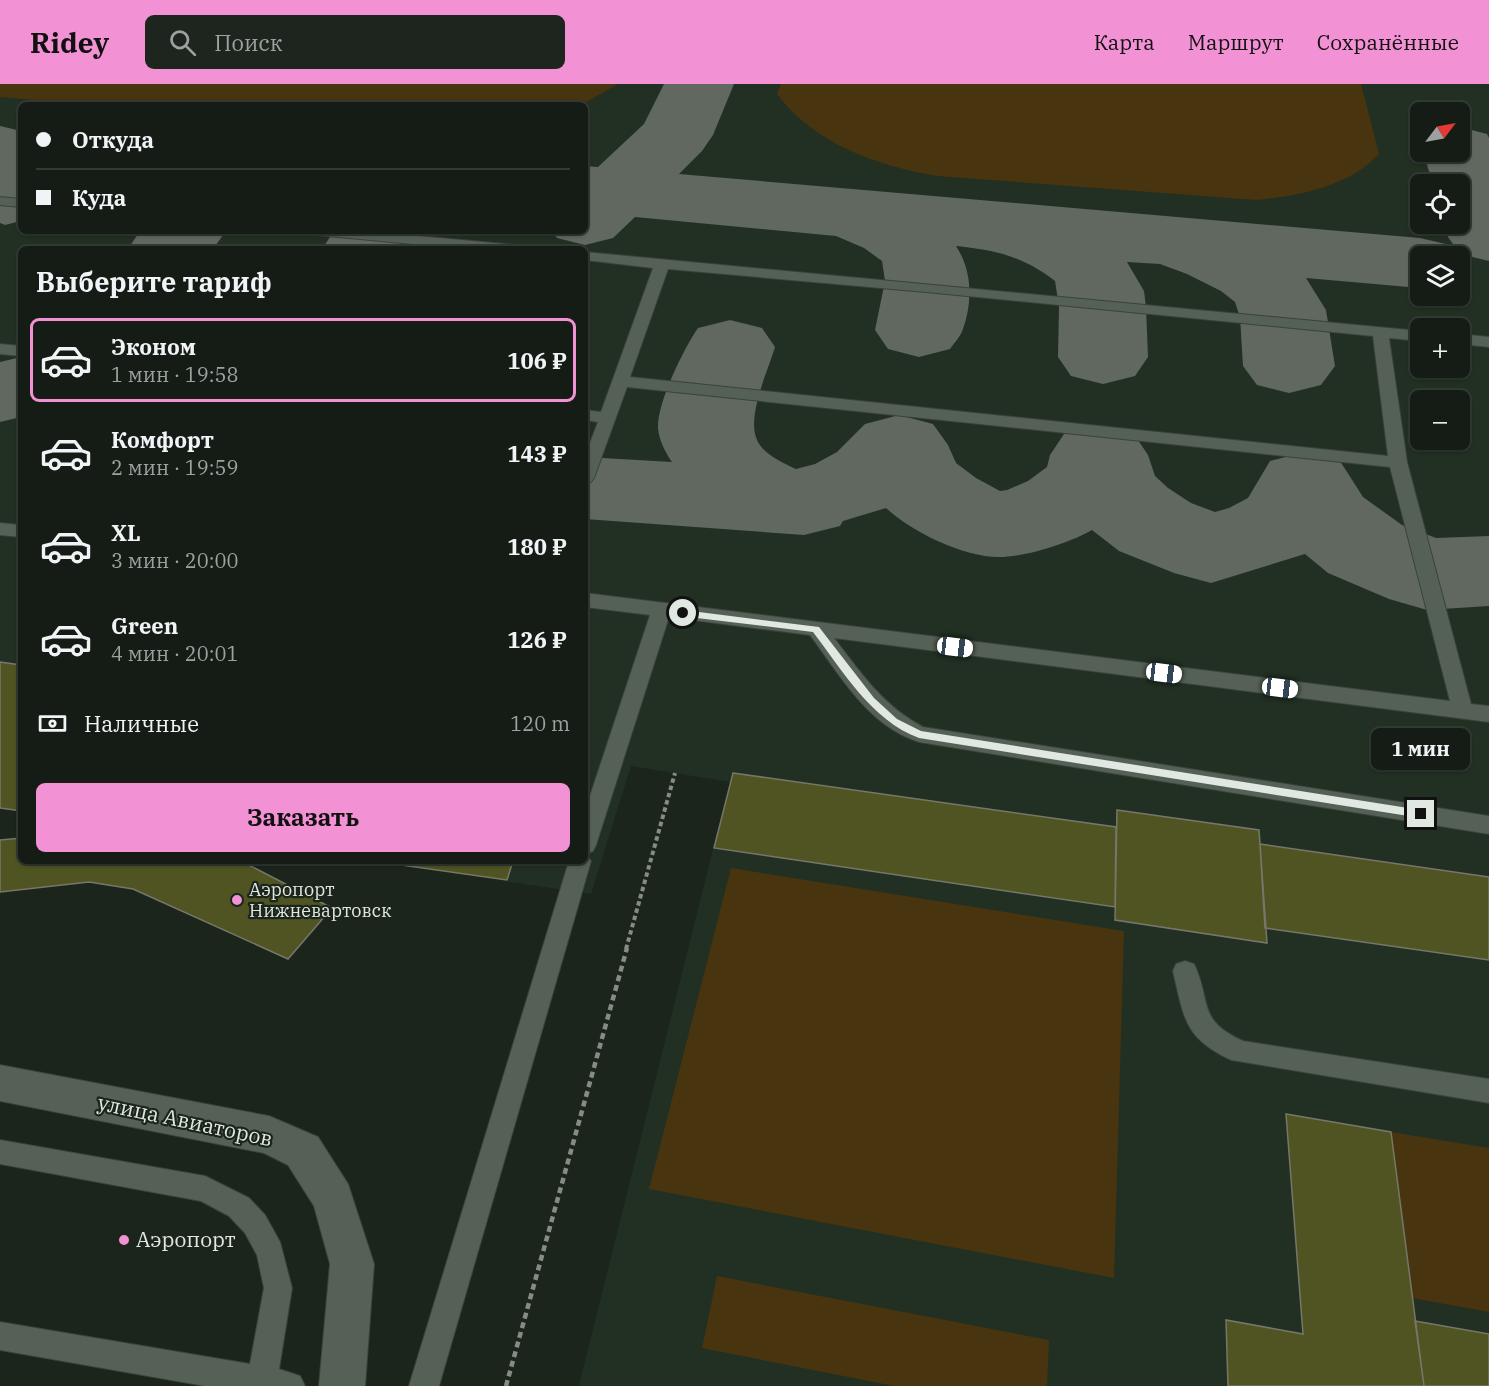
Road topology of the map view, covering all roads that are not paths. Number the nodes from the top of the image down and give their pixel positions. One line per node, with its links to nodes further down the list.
1 (0, 201): 2 (lane)
2 (18, 202)
3 (349, 234): 4 (lane)
4 (481, 246)
5 (588, 256): 6 (lane)
6 (662, 264): 7 (lane); 13 (lane)
7 (1380, 332): 8 (lane); 16 (lane)
8 (1410, 335)
9 (1470, 340): 10 (lane)
10 (1489, 342)
11 (0, 349): 12 (lane)
12 (18, 351)
13 (620, 381): 15 (lane); 16 (lane)
14 (588, 415): 15 (lane)
15 (609, 418): 17 (lane)
16 (1398, 462): 23 (lane)
17 (588, 470)
18 (0, 529): 19 (lane)
19 (18, 531)
20 (588, 600): 21 (lane)
21 (661, 611): 22 (lane); 26 (lane)
22 (816, 629): 23 (lane); 25 (lane)
23 (1462, 710): 24 (lane)
24 (1489, 714)
25 (1489, 825)
26 (588, 836)
27 (579, 864): 35 (lane)
28 (1185, 971): 30 (lane)
29 (0, 1083): 34 (main road, улица Авиаторов)
30 (1489, 1090)
31 (0, 1152): 33 (lane)
32 (0, 1336): 33 (lane)
33 (271, 1384)
34 (342, 1386)
35 (424, 1386)

